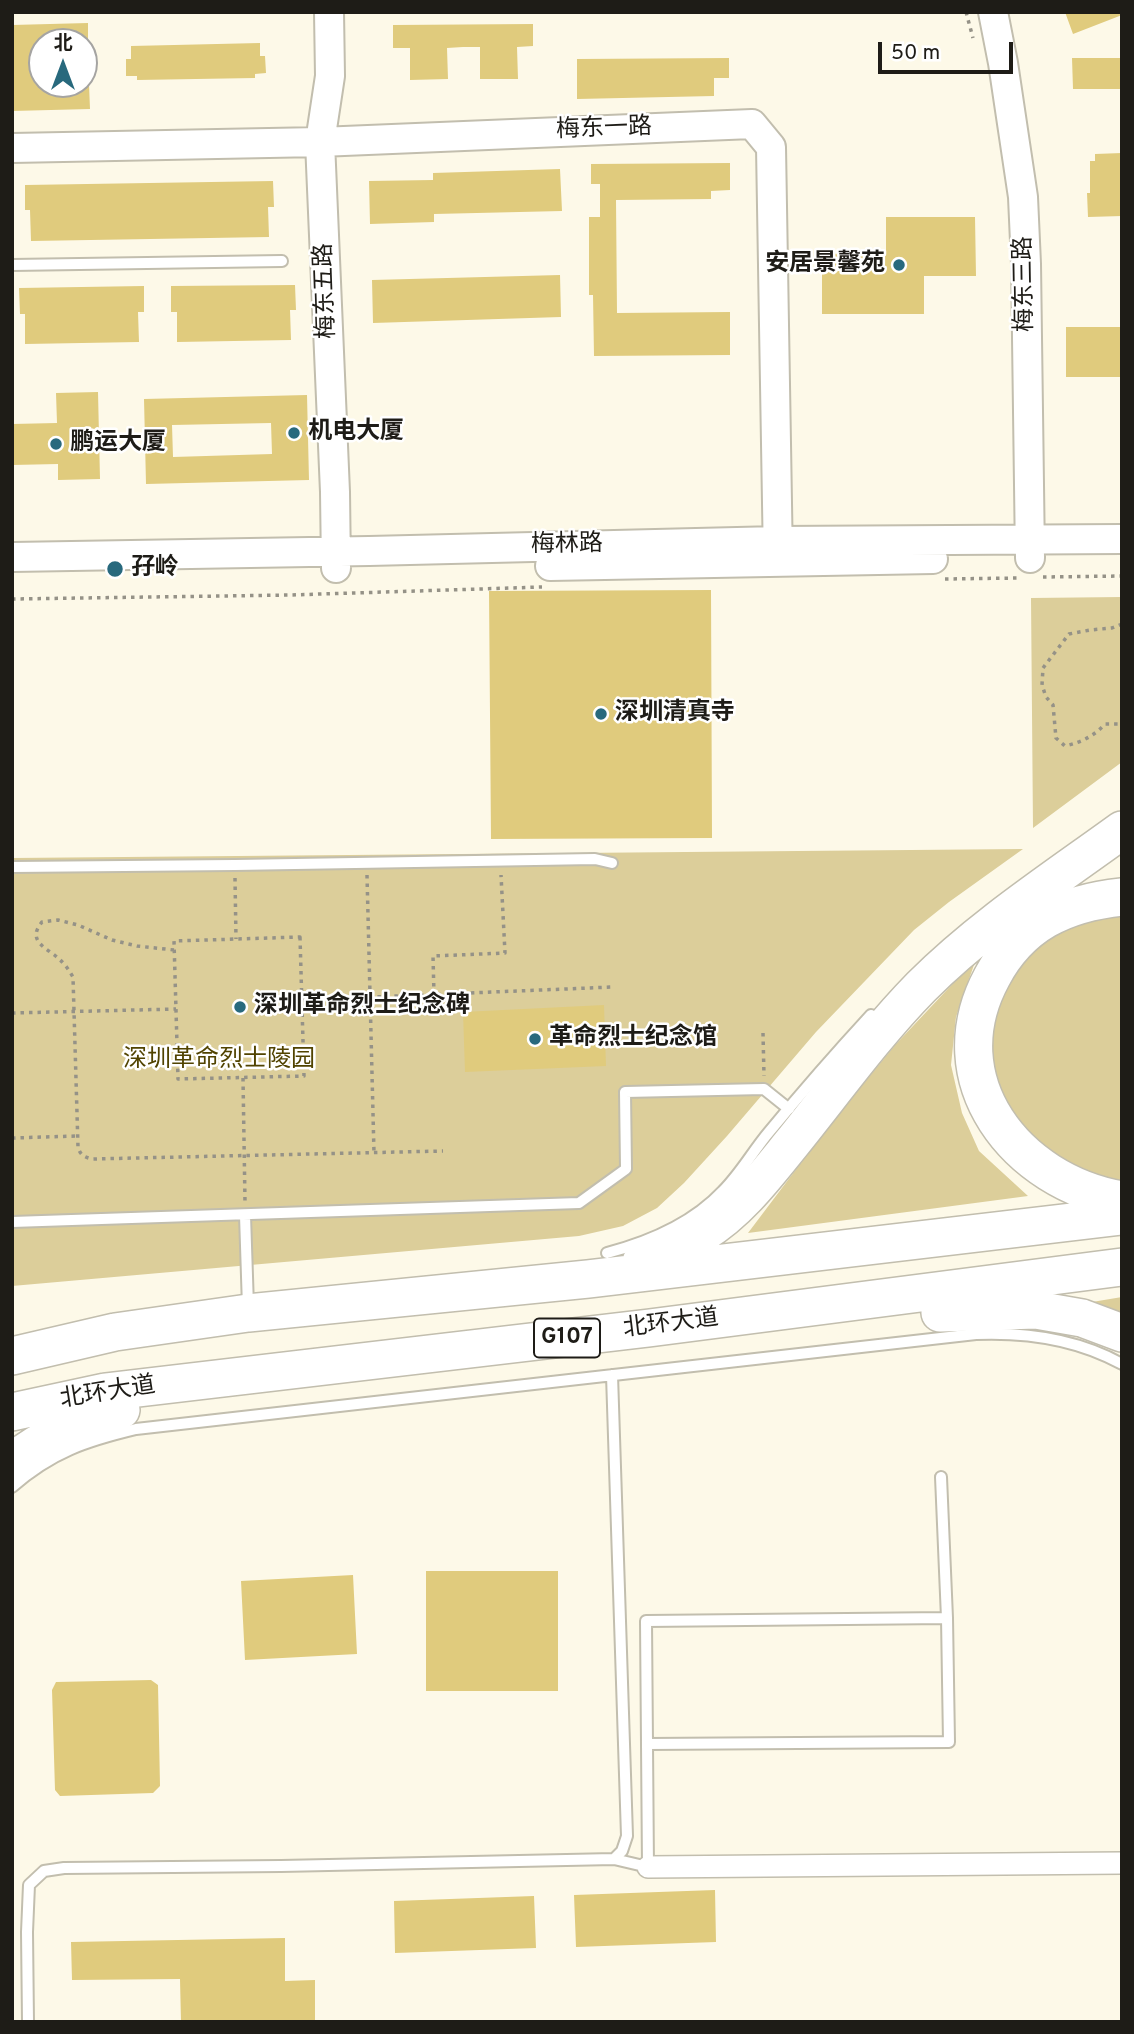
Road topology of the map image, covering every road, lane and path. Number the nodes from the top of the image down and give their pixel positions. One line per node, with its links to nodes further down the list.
1 (329, 12): 5 (street, 梅东五路)
2 (967, 12): 4 (path)
3 (993, 12): 10 (street, 梅东三路)
4 (974, 43)
5 (320, 142): 6 (street, 梅东一路); 11 (street, 梅东一路); 14 (street, 梅东五路)
6 (12, 148)
7 (282, 261): 8 (lane)
8 (12, 265)
9 (1122, 539): 10 (street, 梅林路)
10 (1030, 549): 11 (street, 梅林路); 13 (street, 梅林路)
11 (778, 552): 14 (street, 梅林路)
12 (12, 557): 14 (street, 梅林路)
13 (1122, 558)
14 (335, 561): 15 (street, 梅林路)
15 (12, 574)
16 (1122, 624): 17 (path)
17 (1122, 724)
18 (1122, 831): 26 (highway)
19 (500, 860): 20 (lane); 21 (lane); 30 (path)
20 (366, 863): 22 (lane); 31 (path)
21 (612, 863)
22 (235, 865): 23 (lane); 27 (path)
23 (12, 867)
24 (1122, 872): 26 (highway)
25 (1122, 897): 46 (highway)
26 (1020, 903): 50 (highway)
27 (236, 939): 28 (path); 32 (path)
28 (174, 950): 34 (path); 35 (path)
29 (613, 987): 30 (path)
30 (434, 995): 31 (path)
31 (370, 998): 32 (path); 44 (path)
32 (301, 1000): 38 (path)
33 (880, 1006): 40 (lane)
34 (176, 1009): 35 (path); 38 (path)
35 (74, 1012): 36 (path); 41 (path)
36 (12, 1013)
37 (763, 1033): 39 (path)
38 (243, 1078): 45 (path)
39 (764, 1089): 40 (lane); 47 (lane)
40 (789, 1109): 50 (lane)
41 (77, 1136): 42 (path); 45 (path)
42 (12, 1138)
43 (443, 1151): 44 (path)
44 (374, 1153): 45 (path)
45 (244, 1156): 47 (path)
46 (1122, 1200)
47 (245, 1215): 49 (lane); 52 (lane)
48 (1122, 1216): 50 (highway, G107)
49 (12, 1222)
50 (597, 1266): 52 (highway, G107)
51 (1122, 1267): 53 (highway, 北环大道 / G107)
52 (248, 1313): 55 (highway, G107)
53 (649, 1328): 54 (highway); 58 (highway, 北环大道 / G107)
54 (1122, 1333)
55 (12, 1356)
56 (1122, 1364): 57 (lane)
57 (612, 1375): 62 (lane); 65 (lane)
58 (235, 1377): 59 (highway, 北环大道 / G107); 60 (highway)
59 (12, 1412)
60 (12, 1462)
61 (941, 1477): 63 (lane)
62 (12, 1487)
63 (947, 1618): 64 (lane); 64 (lane)
64 (647, 1744): 67 (lane)
65 (614, 1859): 67 (lane); 68 (lane)
66 (1122, 1863): 67 (street)
67 (648, 1867)
68 (28, 2022)

